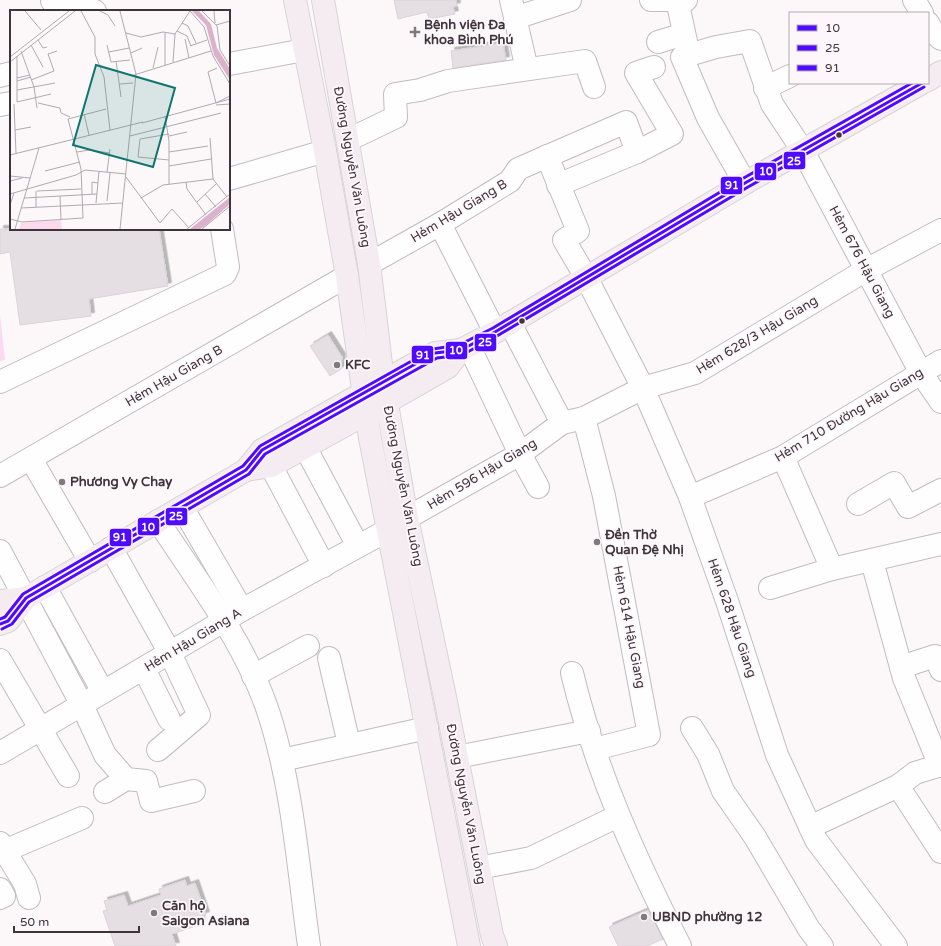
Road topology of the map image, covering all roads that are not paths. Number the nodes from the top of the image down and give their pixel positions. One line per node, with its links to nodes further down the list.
1 (295, 0): 15 (main road, Đường Nguyễn Văn Luông)
2 (323, 0): 30 (main road, Đường Nguyễn Văn Luông)
3 (570, 0): 8 (street)
4 (650, 0): 5 (street)
5 (680, 0): 12 (street)
6 (914, 0): 10 (street)
7 (51, 4): 9 (street)
8 (513, 9): 19 (street)
9 (92, 10)
10 (921, 12)
11 (929, 25): 13 (street)
12 (684, 34): 14 (street); 16 (street)
13 (941, 39)
14 (658, 42)
15 (304, 50): 17 (street); 31 (main road, Đường Nguyễn Văn Luông)
16 (689, 55): 27 (street, Hẻm 676 Hậu Giang); 36 (street)
17 (230, 64)
18 (654, 67): 33 (street)
19 (527, 69): 26 (street); 30 (street)
20 (941, 72): 24 (main road)
21 (10, 73): 22 (street)
22 (0, 76)
23 (789, 76): 27 (street)
24 (929, 79)
25 (920, 84): 32 (main road)
26 (594, 88)
27 (765, 88): 32 (street, Hẻm 676 Hậu Giang)
28 (10, 103): 29 (street)
29 (0, 105)
30 (348, 140): 41 (main road, Đường Nguyễn Văn Luông)
31 (325, 151): 35 (street); 43 (main road, Đường Nguyễn Văn Luông)
32 (802, 151): 36 (main road); 42 (street, Hẻm 676 Hậu Giang)
33 (637, 152): 34 (street, Hẻm Hậu Giang B); 37 (street)
34 (547, 156): 37 (street); 38 (street, Hẻm Hậu Giang B)
35 (230, 179)
36 (745, 183): 44 (main road)
37 (558, 185): 44 (street, Hẻm 628 Hậu Giang)
38 (440, 224): 41 (street, Hẻm Hậu Giang B); 45 (street)
39 (222, 230): 50 (street)
40 (941, 230): 42 (street, Hẻm 628/3 Hậu Giang)
41 (369, 264): 49 (main road, Đường Nguyễn Văn Luông)
42 (866, 270): 48 (street, Hẻm 676 Hậu Giang); 51 (street, Hẻm 628/3 Hậu Giang)
43 (346, 276): 54 (main road, Đường Nguyễn Văn Luông); 60 (street, Hẻm Hậu Giang B)
44 (587, 279): 45 (main road); 51 (street, Hẻm 628 Hậu Giang)
45 (502, 328): 46 (main road); 56 (street)
46 (465, 348): 49 (main road); 52 (main road); 58 (street)
47 (941, 361): 48 (street, Hẻm 710 Đường Hậu Giang)
48 (920, 373): 53 (street, Hẻm 676 Hậu Giang); 59 (street, Hẻm 710 Đường Hậu Giang)
49 (383, 381): 52 (main road, Đường Nguyễn Văn Luông); 54 (main road)
50 (0, 382)
51 (643, 388): 55 (street, Hẻm 596 Hậu Giang); 66 (street, Hẻm 628 Hậu Giang)
52 (387, 402): 54 (main road); 69 (main road, Đường Nguyễn Văn Luông)
53 (941, 402)
54 (365, 404): 57 (main road); 62 (main road); 71 (main road, Đường Nguyễn Văn Luông)
55 (584, 418): 56 (street, Hẻm 596 Hậu Giang); 102 (street, Hẻm 614 Hậu Giang)
56 (562, 424): 58 (street, Hẻm 596 Hậu Giang)
57 (305, 447): 61 (main road); 73 (street)
58 (520, 454): 64 (street); 69 (street, Hẻm 596 Hậu Giang)
59 (783, 457): 66 (street, Hẻm 710 Đường Hậu Giang); 79 (street)
60 (31, 459): 63 (street, Hẻm Hậu Giang B); 76 (street)
61 (271, 466): 62 (main road); 78 (street)
62 (246, 470): 68 (main road)
63 (0, 476)
64 (538, 487)
65 (941, 490): 67 (street)
66 (690, 497): 116 (street, Hẻm 628 Hậu Giang)
67 (858, 504)
68 (182, 507): 70 (main road); 84 (street)
69 (407, 518): 106 (main road, Đường Nguyễn Văn Luông)
70 (158, 521): 74 (main road); 85 (street)
71 (388, 530): 73 (street, Hẻm Hậu Giang A); 99 (main road, Đường Nguyễn Văn Luông)
72 (941, 544): 77 (street)
73 (358, 546): 78 (street, Hẻm Hậu Giang A)
74 (112, 548): 76 (main road); 88 (street)
75 (0, 551): 82 (street)
76 (90, 561): 80 (main road)
77 (872, 561): 79 (street); 91 (street)
78 (324, 566): 84 (street, Hẻm Hậu Giang A)
79 (832, 569): 81 (street)
80 (46, 588): 82 (main road); 96 (street)
81 (770, 588)
82 (26, 598): 83 (main road); 86 (main road); 97 (street)
83 (0, 601)
84 (242, 610): 85 (street, Hẻm Hậu Giang A)
85 (224, 622): 88 (street, Hẻm Hậu Giang A); 95 (street)
86 (0, 624)
87 (308, 646): 95 (street)
88 (170, 653): 92 (street, Hẻm Hậu Giang A); 104 (street)
89 (329, 658): 103 (street)
90 (0, 660): 101 (street)
91 (901, 668): 93 (street); 108 (street)
92 (144, 669): 96 (street, Hẻm Hậu Giang A); 98 (street)
93 (941, 670)
94 (572, 673): 102 (street)
95 (253, 676): 107 (street)
96 (103, 692): 97 (street, Hẻm Hậu Giang A)
97 (82, 705): 101 (street, Hẻm Hậu Giang A); 110 (street)
98 (169, 720)
99 (427, 728): 103 (street); 124 (main road, Đường Nguyễn Văn Luông)
100 (692, 728): 127 (street)
101 (41, 729): 105 (street, Hẻm Hậu Giang A); 109 (street)
102 (592, 740): 106 (street); 114 (street)
103 (349, 744): 107 (street)
104 (158, 750)
105 (0, 752)
106 (457, 757): 119 (main road, Đường Nguyễn Văn Luông)
107 (282, 760): 123 (street)
108 (940, 765): 111 (street)
109 (68, 776)
110 (126, 779): 112 (street); 113 (street)
111 (898, 786): 116 (street); 118 (street)
112 (194, 791)
113 (105, 792)
114 (618, 816): 119 (street); 126 (street)
115 (82, 818): 117 (street)
116 (810, 827): 128 (street, Hẻm 628 Hậu Giang)
117 (2, 847): 122 (street)
118 (941, 852)
119 (479, 868): 125 (main road, Đường Nguyễn Văn Luông)
120 (0, 889): 121 (street)
121 (0, 898)
122 (29, 898)
123 (309, 946)
124 (469, 946)
125 (496, 946)
126 (680, 946)
127 (822, 946)
128 (896, 946)

